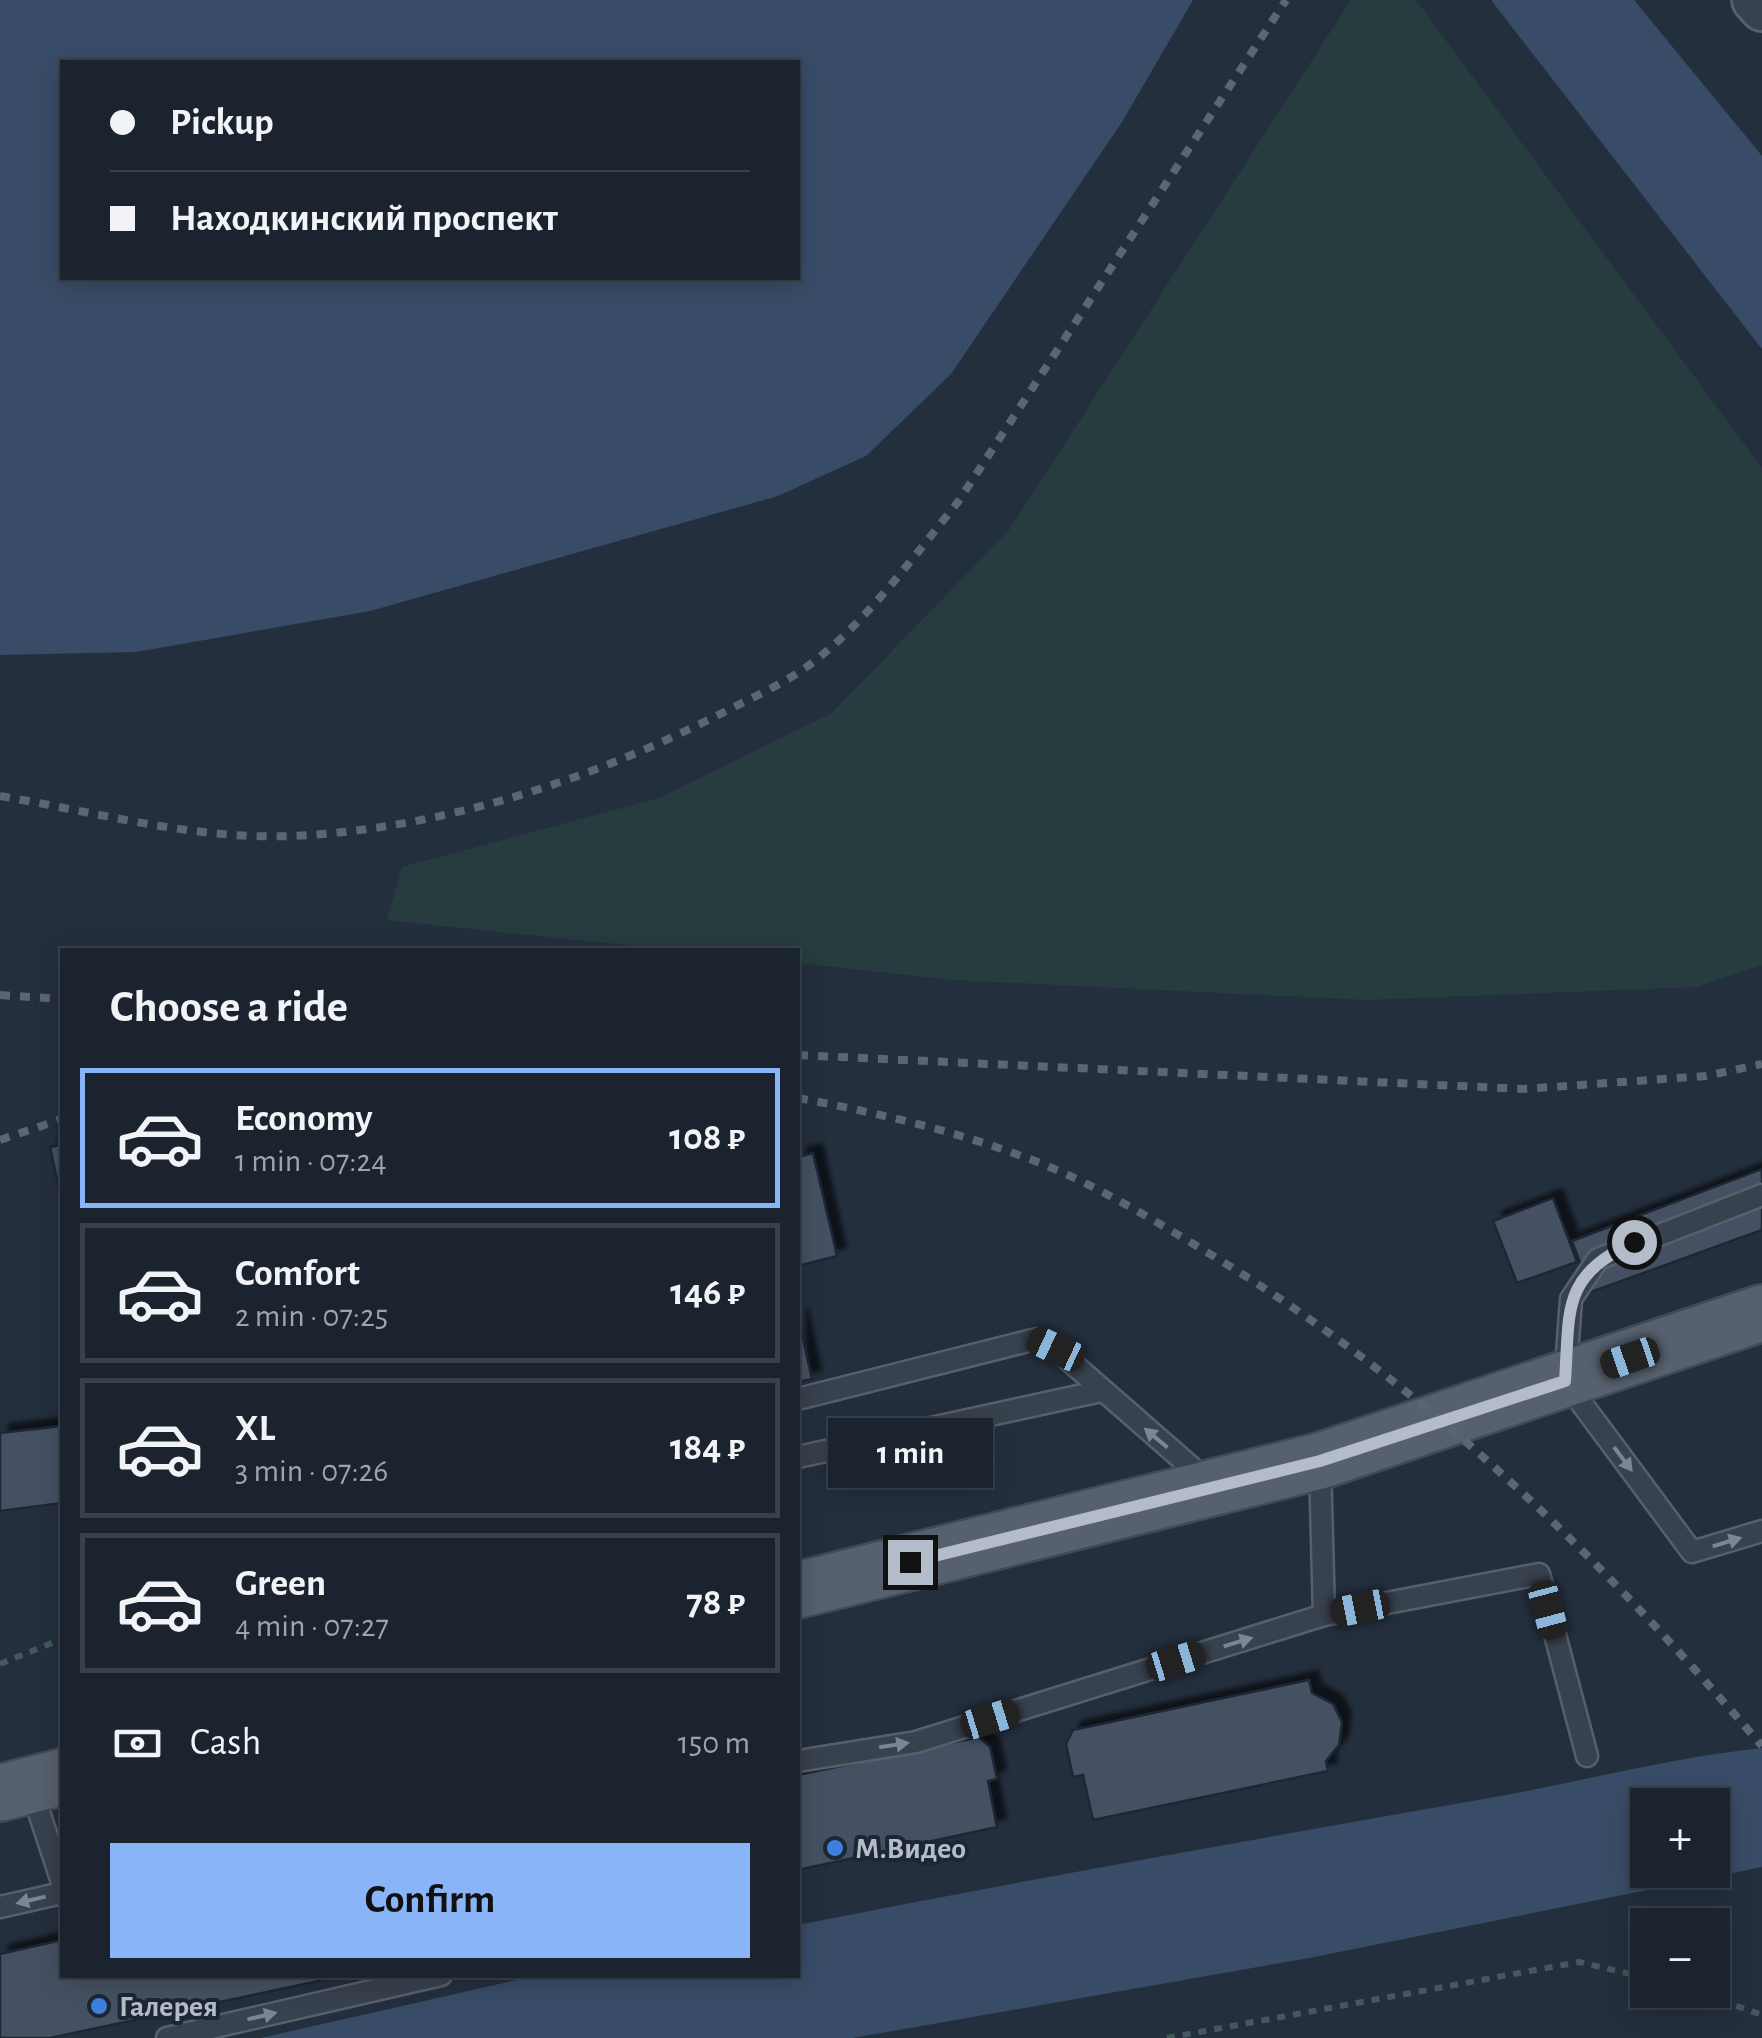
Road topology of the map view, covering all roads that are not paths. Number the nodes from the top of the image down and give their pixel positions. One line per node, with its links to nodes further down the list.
1 (1754, 0): 2 (street)
2 (1762, 9)
3 (1762, 1195): 5 (lane)
4 (1762, 1314): 5 (main road)
5 (1565, 1381): 9 (main road); 11 (lane, one-way to 11)
6 (1100, 1392): 7 (lane); 8 (lane); 10 (lane, one-way to 6)
7 (800, 1399)
8 (800, 1457)
9 (1320, 1461): 10 (main road); 13 (lane)
10 (1212, 1486): 12 (main road)
11 (1762, 1531)
12 (800, 1589)
13 (1324, 1615): 14 (lane); 15 (lane, one-way to 13)
14 (1587, 1756)
15 (800, 1760)
16 (31, 1785): 17 (lane)
17 (60, 1876)
18 (60, 1893): 19 (lane, one-way to 19)
19 (0, 1907)
20 (427, 1978): 21 (lane, one-way to 20)
21 (167, 2038)

